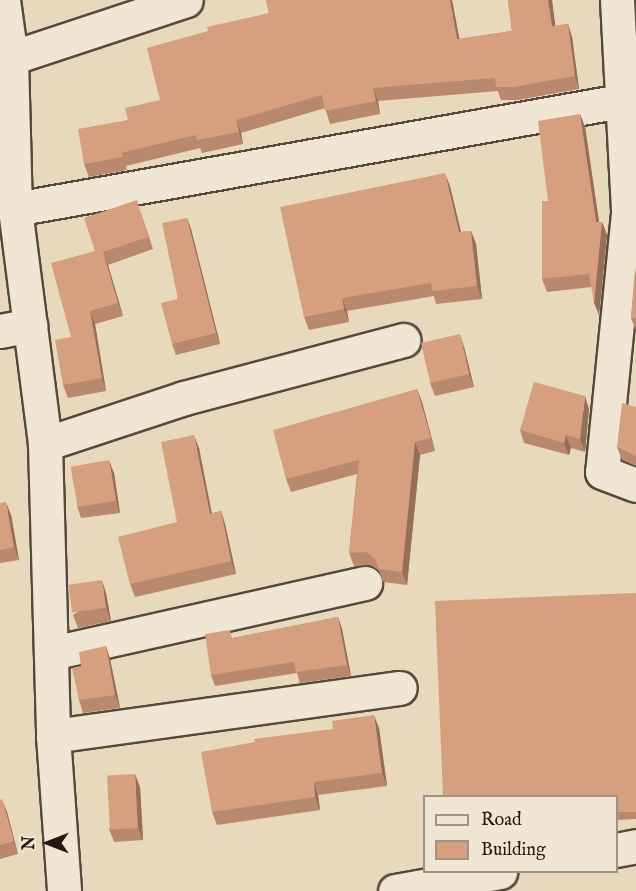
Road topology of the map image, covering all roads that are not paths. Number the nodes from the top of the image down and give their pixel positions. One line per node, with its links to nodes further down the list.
1 (3, 0): 4 (street)
2 (186, 0): 4 (street)
3 (617, 0): 5 (street)
4 (11, 58): 6 (street)
5 (621, 101): 7 (street); 11 (street)
6 (6, 142): 7 (street)
7 (15, 209): 8 (street)
8 (15, 328): 10 (street)
9 (403, 340): 10 (street)
10 (45, 444): 13 (street)
11 (636, 484)
12 (365, 583): 13 (street)
13 (52, 653): 15 (street)
14 (400, 688): 15 (street)
15 (53, 736): 19 (street)
16 (636, 846): 17 (street)
17 (618, 850)
18 (494, 873): 20 (street)
19 (64, 891)
20 (395, 891)

